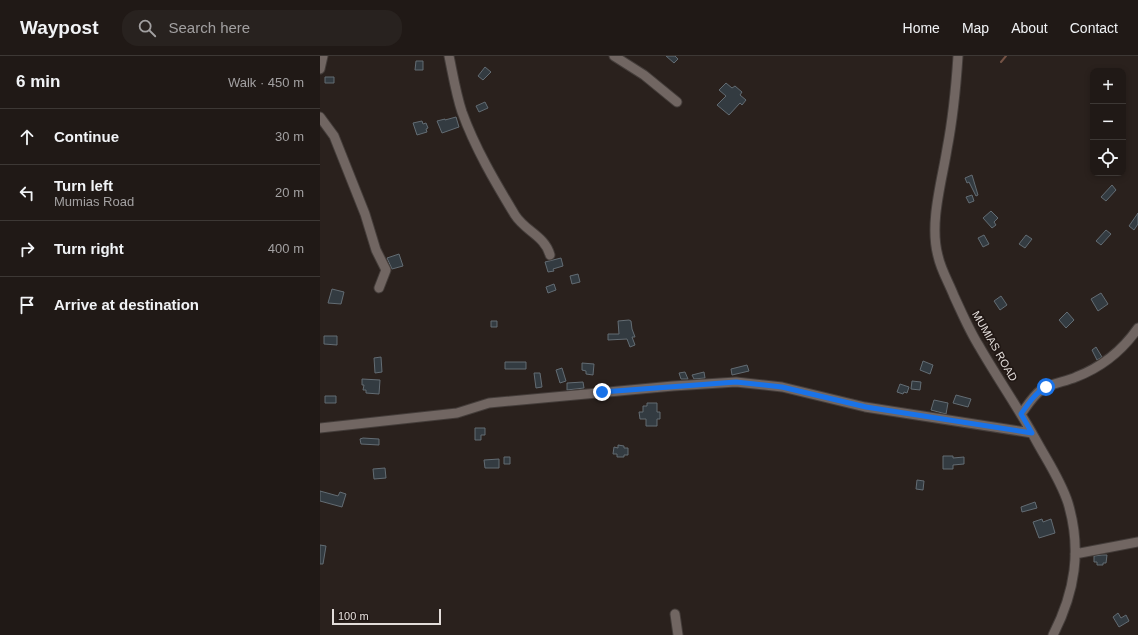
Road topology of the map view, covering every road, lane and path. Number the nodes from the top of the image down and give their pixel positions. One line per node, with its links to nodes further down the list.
1 (323, 56): 5 (street)
2 (449, 56): 8 (street)
3 (614, 56): 6 (street)
4 (958, 56): 11 (street, MUMIAS ROAD)
5 (320, 69)
6 (677, 102)
7 (320, 118): 9 (street)
8 (550, 255)
9 (379, 288)
10 (1138, 328): 11 (street)
11 (1021, 414): 13 (street, MUMIAS ROAD)
12 (320, 428): 13 (street)
13 (1032, 433): 15 (street, MUMIAS ROAD)
14 (1138, 542): 15 (street)
15 (1075, 554): 18 (street, MUMIAS ROAD)
16 (675, 614): 17 (street)
17 (678, 635)
18 (1054, 635)

